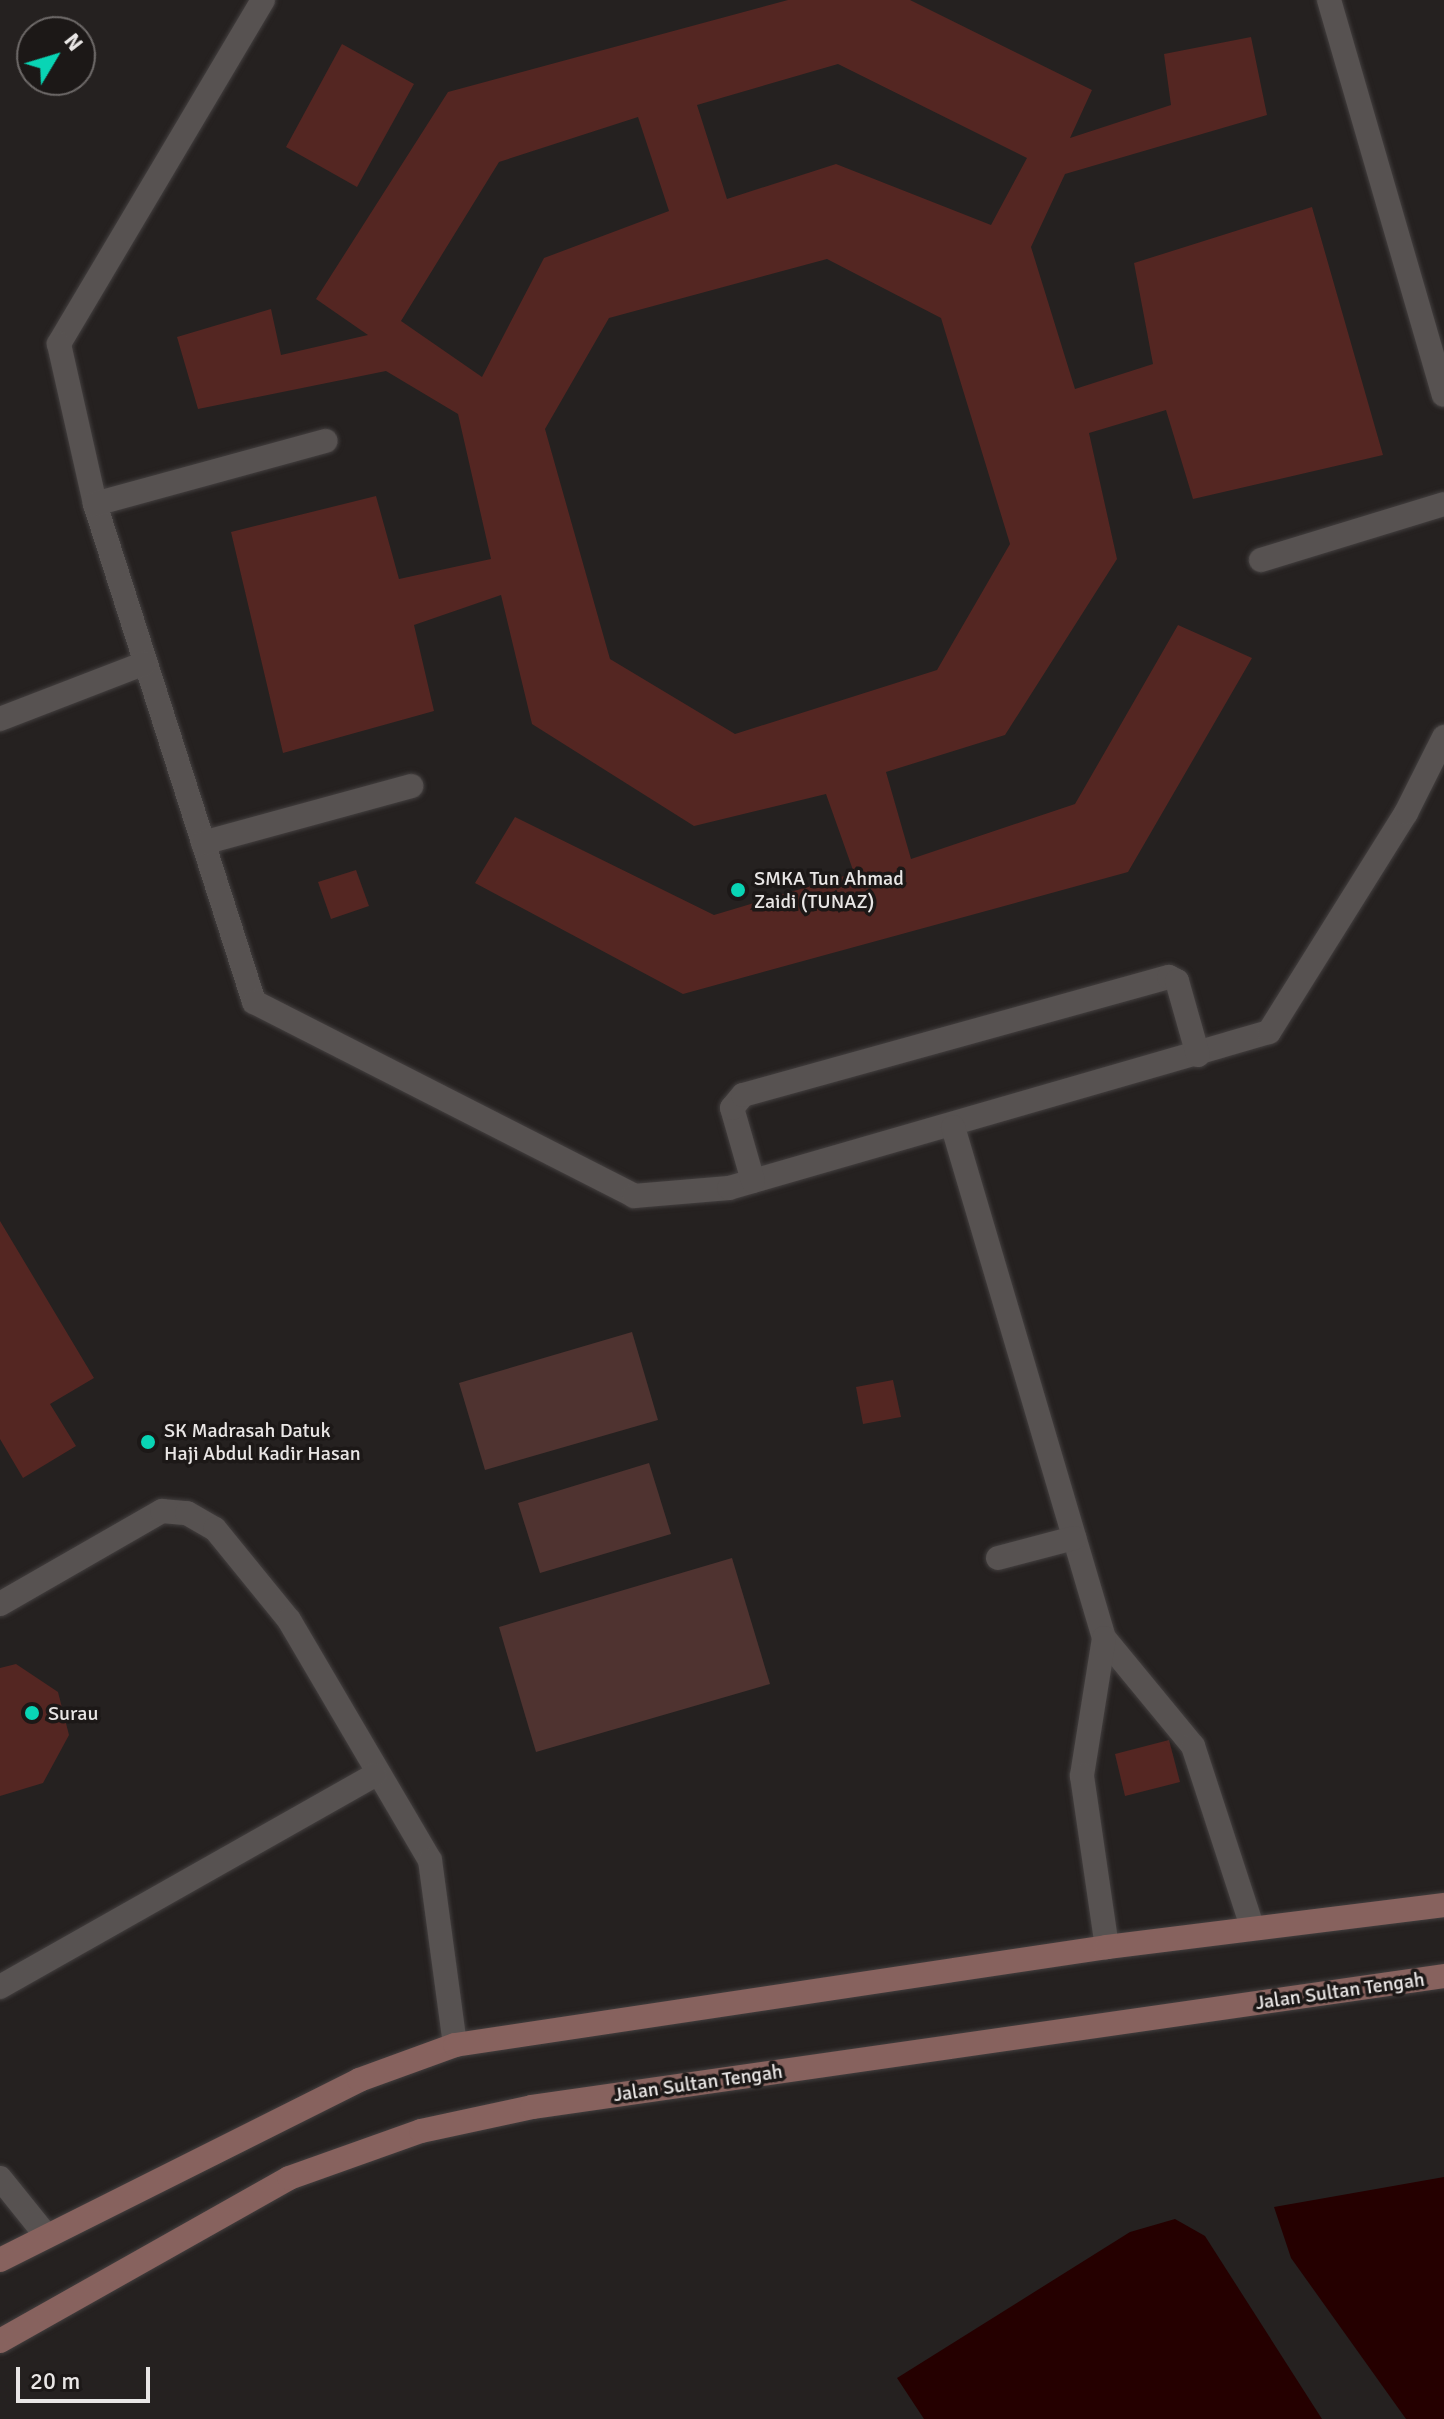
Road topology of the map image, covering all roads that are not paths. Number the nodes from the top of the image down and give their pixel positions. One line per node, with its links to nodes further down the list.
1 (263, 0): 5 (lane)
2 (1329, 0): 3 (lane)
3 (1444, 395)
4 (326, 441): 5 (lane)
5 (95, 504): 8 (lane)
6 (1444, 504): 7 (lane)
7 (1261, 560)
8 (145, 663): 9 (lane); 12 (lane)
9 (0, 719)
10 (1444, 737): 13 (lane)
11 (411, 786): 12 (lane)
12 (203, 843): 15 (lane)
13 (1198, 1055): 14 (lane); 15 (lane)
14 (953, 1127): 15 (lane); 16 (lane)
15 (753, 1181)
16 (1074, 1538): 17 (lane); 19 (lane)
17 (998, 1558)
18 (0, 1604): 20 (lane)
19 (1104, 1638): 22 (lane); 23 (lane)
20 (374, 1775): 25 (lane); 26 (lane)
21 (1444, 1905): 22 (main road)
22 (1252, 1927): 23 (main road)
23 (1107, 1947): 26 (main road)
24 (1444, 1976): 30 (main road, Jalan Sultan Tengah)
25 (0, 1987)
26 (455, 2045): 28 (main road)
27 (0, 2178): 28 (lane)
28 (45, 2234): 29 (main road)
29 (0, 2260)
30 (0, 2341)

